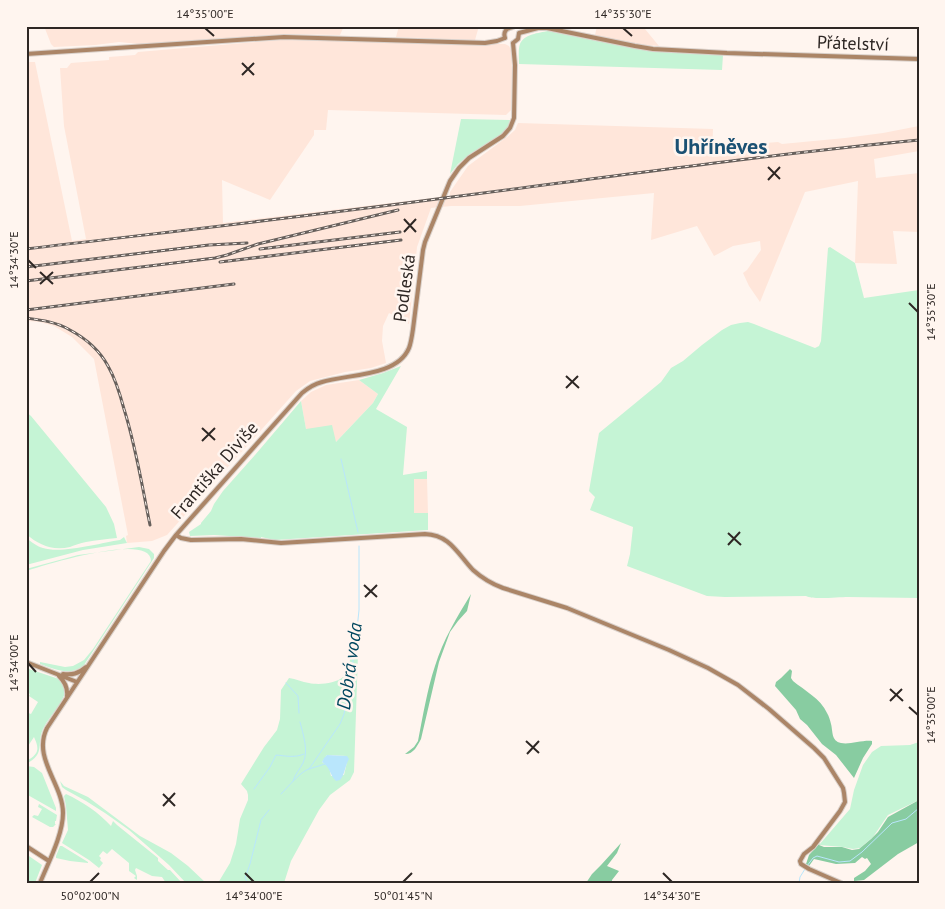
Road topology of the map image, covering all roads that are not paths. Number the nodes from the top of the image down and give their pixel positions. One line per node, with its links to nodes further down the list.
1 (513, 27): 2 (main road); 3 (main road)
2 (519, 33): 4 (main road); 6 (main road, Přátelství)
3 (505, 38): 4 (main road); 5 (main road)
4 (513, 42): 7 (main road, Podleská)
5 (26, 54)
6 (919, 59)
7 (401, 358): 8 (main road, Františka Diviše)
8 (176, 535): 9 (main road, Františka Diviše); 17 (main road)
9 (93, 659): 11 (main road); 12 (main road, Františka Diviše)
10 (26, 662): 11 (main road)
11 (58, 674): 12 (main road); 13 (main road)
12 (78, 682): 13 (main road, Františka Diviše)
13 (66, 700): 15 (main road, Františka Diviše)
14 (26, 846): 15 (main road)
15 (49, 861): 16 (main road, Františka Diviše)
16 (40, 883)
17 (841, 883)

